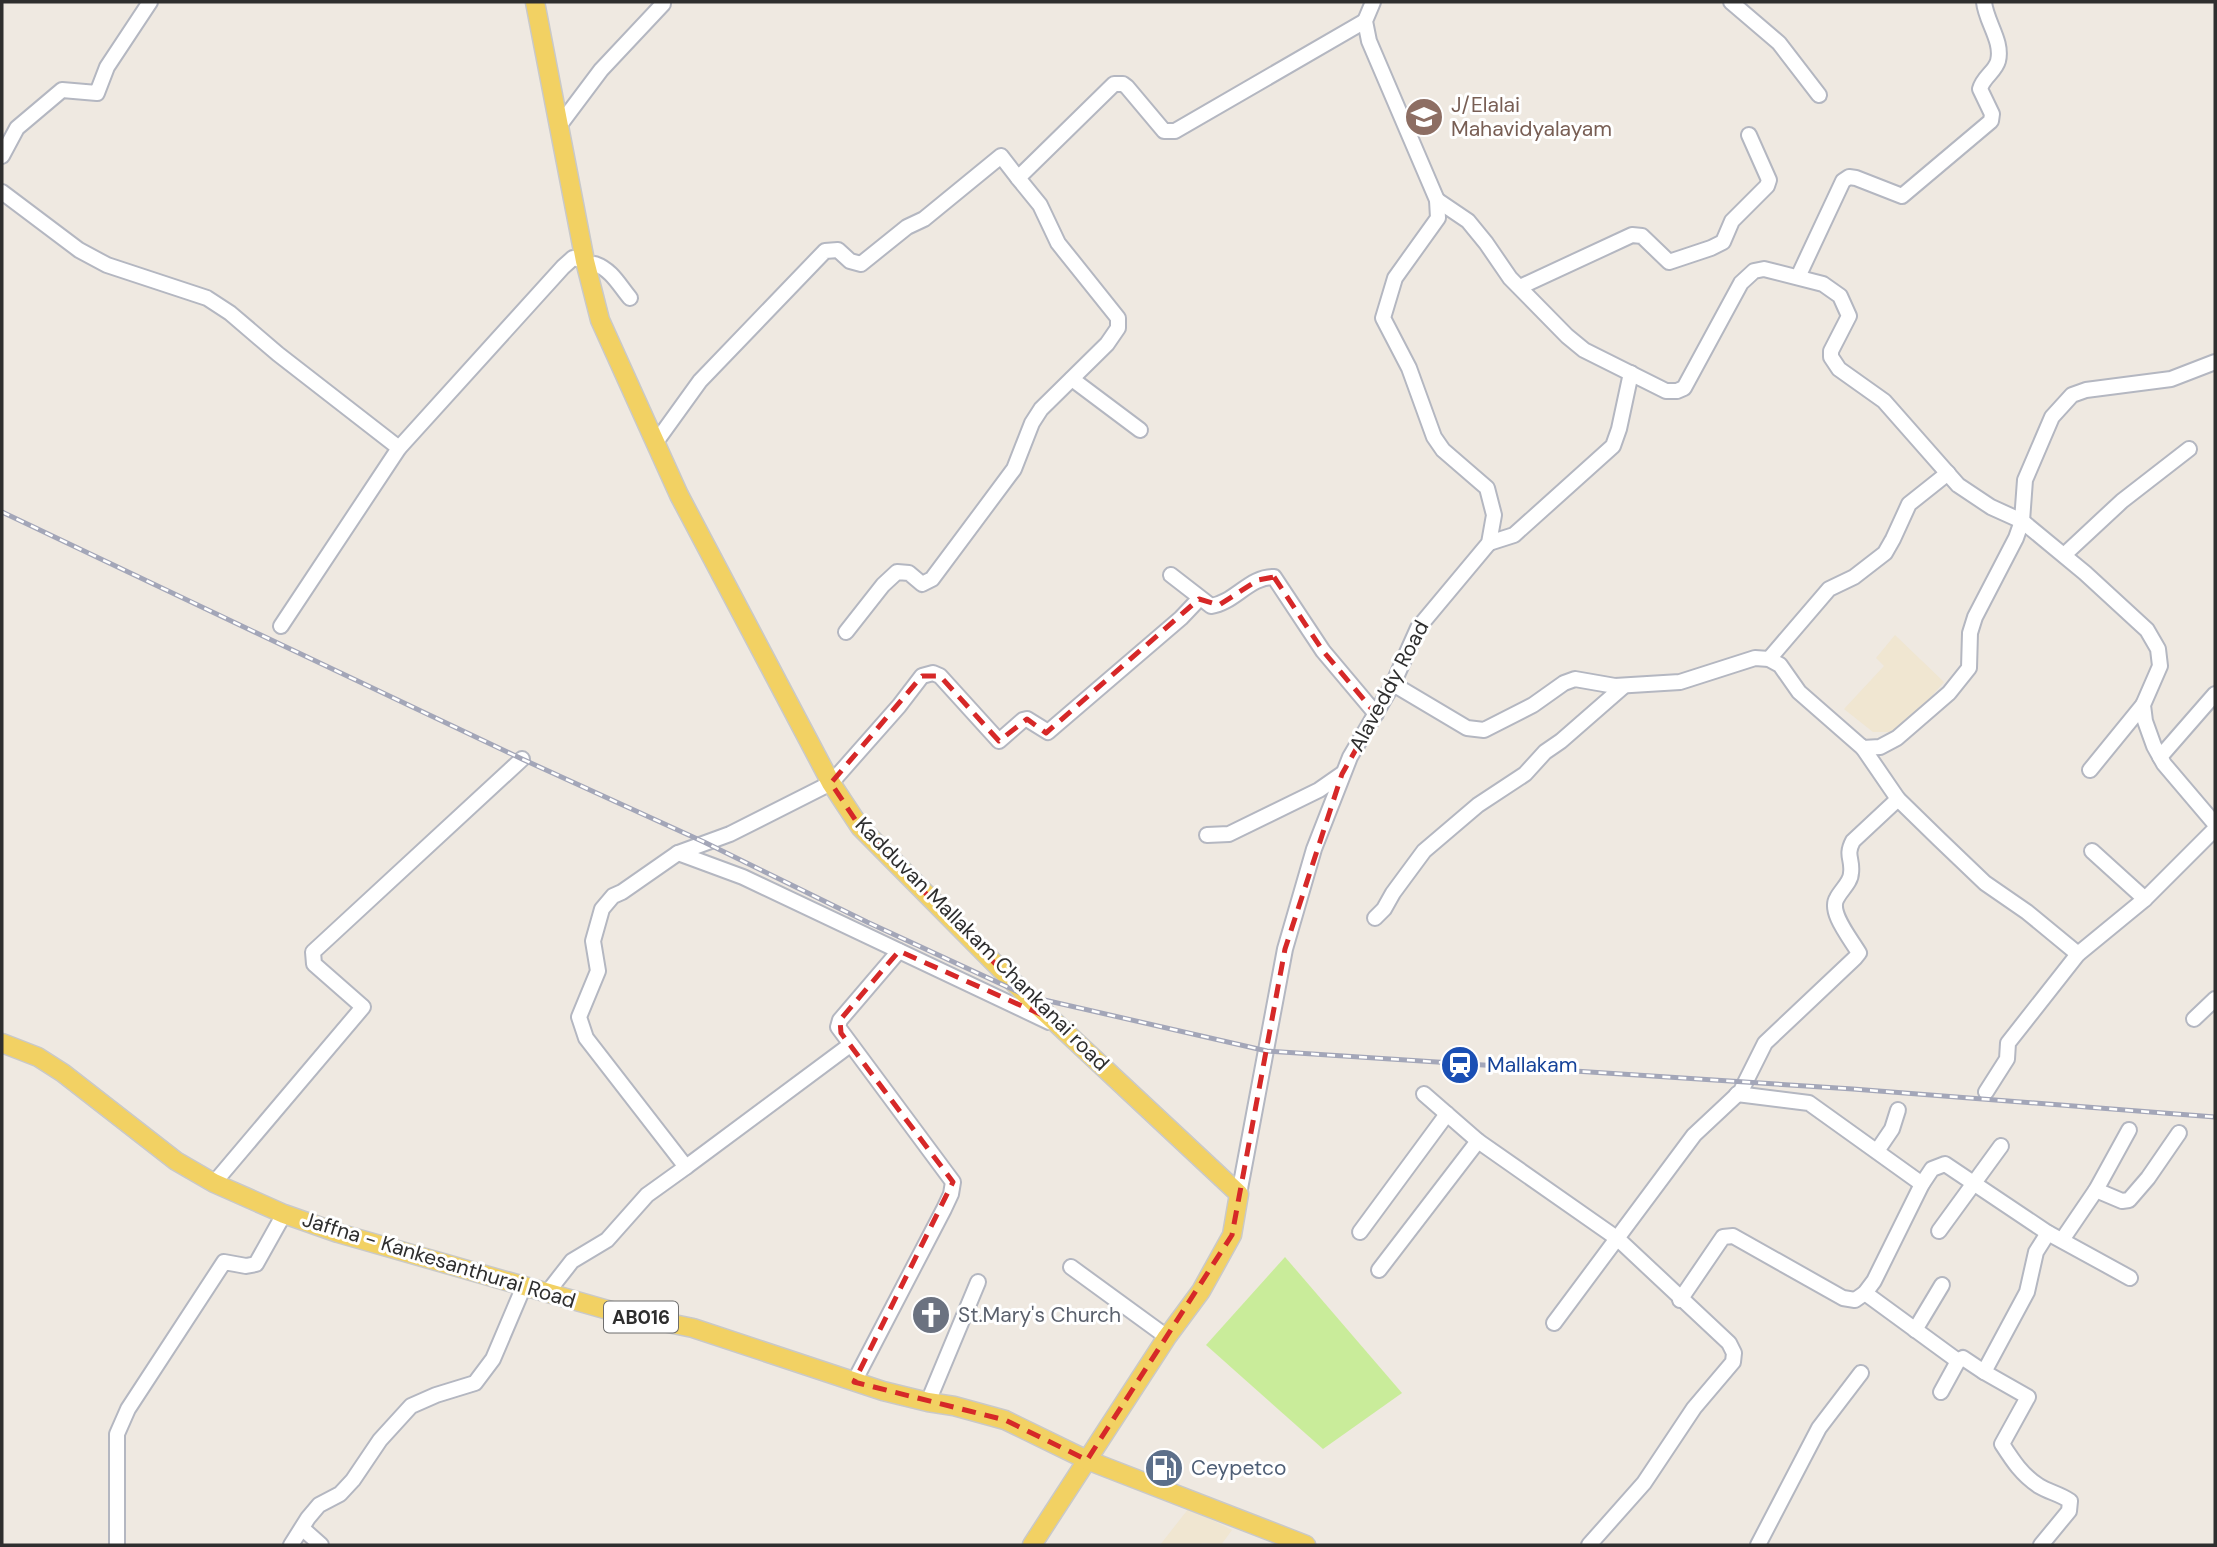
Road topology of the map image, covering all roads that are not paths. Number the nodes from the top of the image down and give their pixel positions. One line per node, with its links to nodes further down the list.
1 (150, 2): 11 (street)
2 (535, 2): 9 (main road, Kadduvan Mallakam Chankanai road)
3 (663, 2): 9 (street)
4 (1373, 2): 7 (street)
5 (1984, 2): 16 (street)
6 (1736, 3): 8 (street)
7 (1364, 21): 12 (street); 14 (street)
8 (1819, 95)
9 (559, 126): 15 (main road, Kadduvan Mallakam Chankanai road)
10 (1749, 135): 17 (street)
11 (2, 156)
12 (1018, 178): 21 (street); 23 (street)
13 (2, 192): 24 (street)
14 (1437, 200): 17 (street); 28 (street)
15 (586, 266): 18 (street); 23 (main road, Kadduvan Mallakam Chankanai road); 24 (street)
16 (1798, 278): 20 (street); 26 (street)
17 (1520, 288): 20 (street)
18 (629, 298)
19 (2215, 362): 27 (street)
20 (1631, 373): 28 (street)
21 (1072, 379): 22 (street); 33 (street)
22 (1140, 430)
23 (656, 442): 45 (main road, Kadduvan Mallakam Chankanai road)
24 (399, 448): 32 (street)
25 (2189, 449): 29 (street)
26 (1948, 473): 27 (street); 34 (street)
27 (2022, 521): 29 (street); 40 (street)
28 (1489, 543): 35 (street, Alaveddy Road)
29 (2064, 555): 38 (street)
30 (1171, 575): 31 (street)
31 (1199, 599): 39 (street); 45 (street)
32 (281, 626)
33 (846, 632)
34 (1769, 659): 36 (street); 40 (street)
35 (1393, 684): 36 (street); 39 (street, Alaveddy Road)
36 (1624, 686): 52 (street)
37 (2215, 694): 41 (street)
38 (2143, 705): 41 (street); 43 (street)
39 (1376, 714): 44 (street, Alaveddy Road)
40 (1863, 748): 46 (street)
41 (2160, 757): 47 (street)
42 (522, 759): 71 (street)
43 (2090, 770)
44 (1342, 774): 48 (street); 75 (street, Alaveddy Road)
45 (831, 783): 50 (street); 57 (main road, Kadduvan Mallakam Chankanai road)
46 (1898, 799): 54 (street); 62 (street)
47 (2215, 823): 51 (street)
48 (1207, 835)
49 (2092, 851): 51 (street)
50 (678, 853): 53 (street); 70 (street)
51 (2145, 899): 54 (street)
52 (1375, 918)
53 (899, 951): 57 (street); 59 (street)
54 (2078, 954): 60 (street)
55 (2215, 999): 56 (street)
56 (2194, 1019)
57 (1063, 1029): 75 (main road, Kadduvan Mallakam Chankanai road)
58 (2, 1043): 71 (main road, Jaffna - Kankesanthurai Road / AB016)
59 (850, 1045): 70 (street); 96 (street)
60 (1986, 1092)
61 (1424, 1094): 64 (street)
62 (1737, 1094): 69 (street); 80 (street)
63 (1898, 1110): 69 (street)
64 (1447, 1114): 67 (street); 78 (street)
65 (2129, 1130): 74 (street)
66 (2179, 1133): 74 (street)
67 (1478, 1141): 80 (street); 82 (street)
68 (2001, 1146): 73 (street)
69 (1877, 1151): 72 (street)
70 (686, 1167): 87 (street)
71 (214, 1182): 76 (main road, Jaffna - Kankesanthurai Road / AB016)
72 (1922, 1184): 73 (street); 88 (street)
73 (1974, 1184): 77 (street); 79 (street)
74 (2096, 1190): 79 (street)
75 (1240, 1194): 92 (main road)
76 (284, 1214): 86 (main road, Jaffna - Kankesanthurai Road / AB016); 101 (street)
77 (1939, 1231)
78 (1360, 1233)
79 (2055, 1236): 83 (street); 94 (street)
80 (1618, 1239): 89 (street); 90 (street)
81 (1070, 1267): 92 (street)
82 (1379, 1270)
83 (2130, 1278)
84 (978, 1282): 98 (street)
85 (1941, 1285): 91 (street)
86 (524, 1286): 87 (main road, Jaffna - Kankesanthurai Road / AB016); 100 (street)
87 (547, 1293): 96 (main road, Jaffna - Kankesanthurai Road / AB016)
88 (1865, 1293): 89 (street); 91 (street)
89 (1680, 1300): 106 (street)
90 (1553, 1324)
91 (1915, 1330): 93 (street)
92 (1167, 1337): 99 (main road)
93 (1958, 1361): 94 (street); 97 (street)
94 (1984, 1372): 108 (street)
95 (1861, 1373): 107 (street)
96 (854, 1382): 98 (main road, Jaffna - Kankesanthurai Road / AB016)
97 (1941, 1392)
98 (928, 1402): 99 (main road, Jaffna - Kankesanthurai Road / AB016)
99 (1087, 1460): 104 (main road); 105 (main road, Jaffna - Kankesanthurai Road / AB016)
100 (303, 1529): 102 (street); 103 (street)
101 (117, 1545)
102 (292, 1545)
103 (321, 1545)
104 (1032, 1545)
105 (1306, 1545)
106 (1589, 1545)
107 (1758, 1545)
108 (2041, 1545)

